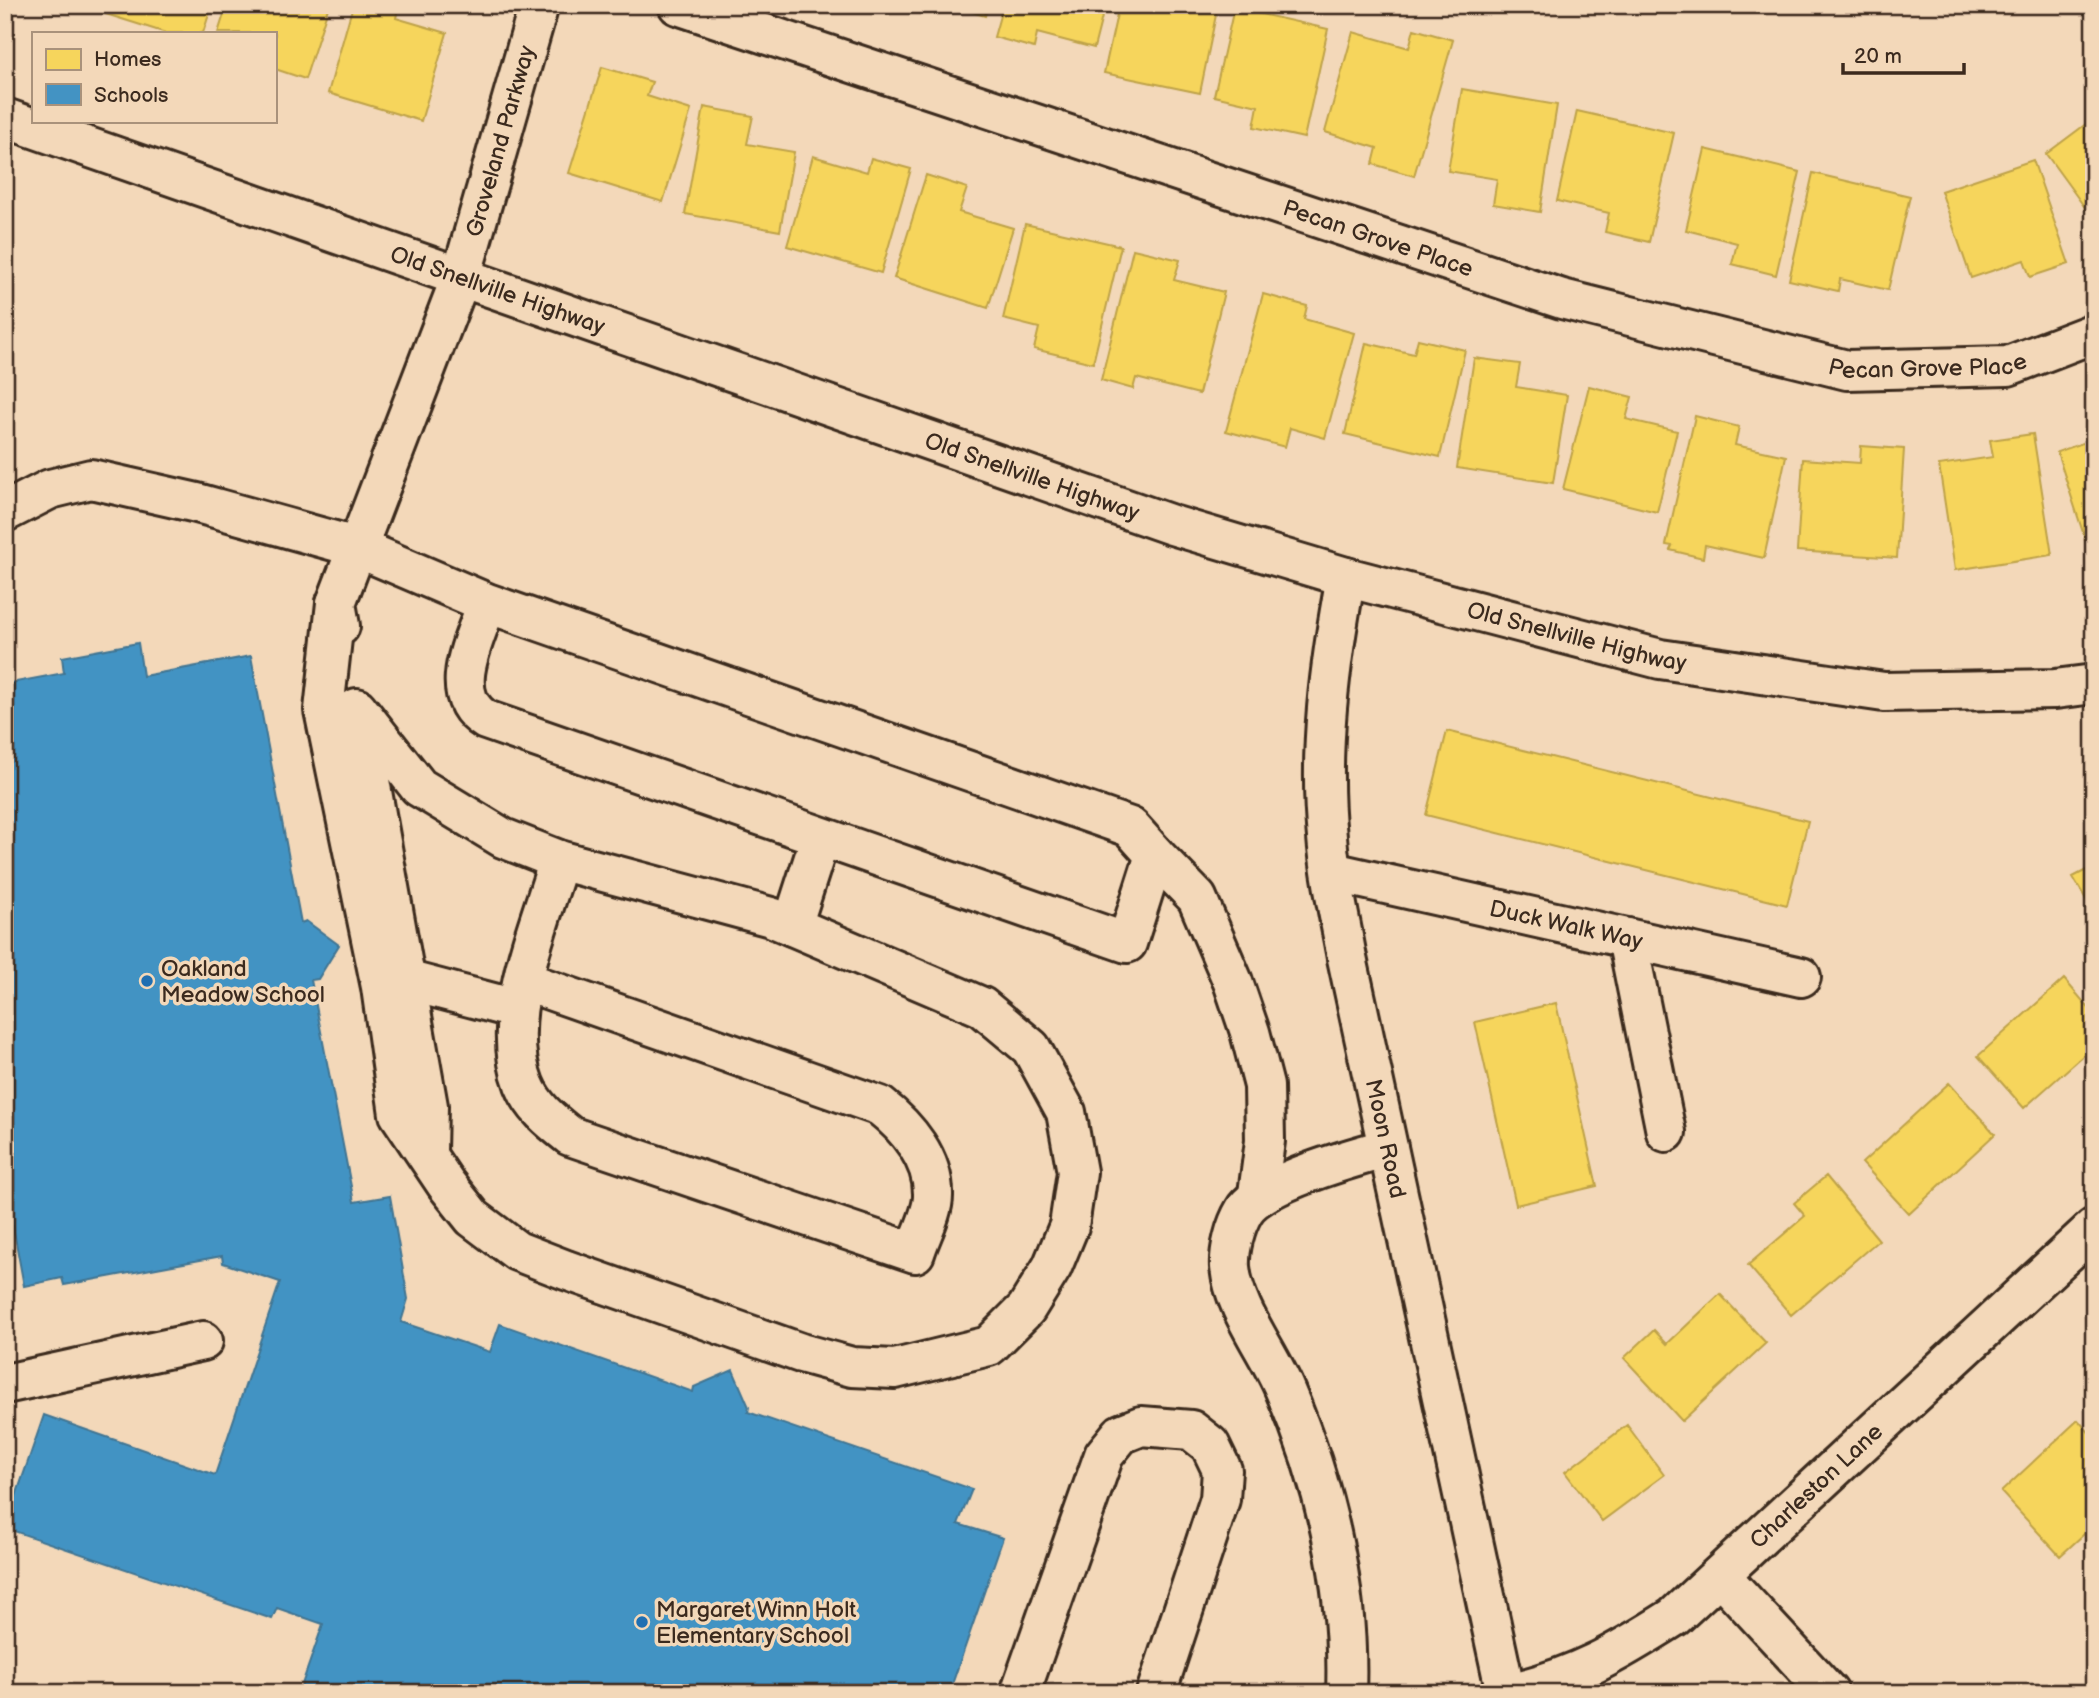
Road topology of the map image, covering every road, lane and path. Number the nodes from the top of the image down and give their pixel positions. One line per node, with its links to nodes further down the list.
1 (539, 5): 4 (street, Groveland Parkway)
2 (678, 5): 5 (street, Pecan Grove Place)
3 (5, 118): 4 (street, Old Snellville Highway)
4 (461, 277): 7 (street, Groveland Parkway); 8 (street, Old Snellville Highway)
5 (2094, 333)
6 (5, 512): 7 (street)
7 (356, 547): 9 (street, Groveland Parkway); 10 (street)
8 (1346, 577): 11 (street, Old Snellville Highway); 16 (street, Moon Road)
9 (335, 603): 12 (street); 24 (street, Groveland Parkway)
10 (486, 603): 13 (street); 14 (street)
11 (2094, 684)
12 (358, 708): 15 (street, Groveland Parkway); 20 (street)
13 (820, 839): 14 (street); 17 (street)
14 (1155, 855): 25 (street)
15 (559, 860): 17 (street, Groveland Parkway); 21 (street)
16 (1332, 872): 18 (street, Duck Walk Way); 23 (street, Moon Road)
17 (792, 926): 24 (street, Groveland Parkway)
18 (1627, 938): 19 (street, Duck Walk Way); 22 (street)
19 (1801, 977)
20 (405, 980): 21 (street); 24 (street)
21 (520, 995): 21 (street)
22 (1666, 1132)
23 (1388, 1148): 25 (street); 33 (street, Moon Road)
24 (427, 1152)
25 (1258, 1194): 32 (street)
26 (2094, 1228): 29 (street, Charleston Lane)
27 (203, 1341): 28 (street)
28 (5, 1384)
29 (1720, 1575): 33 (street, Charleston Lane); 34 (street)
30 (1020, 1693): 31 (street)
31 (1156, 1693)
32 (1346, 1693)
33 (1507, 1693)
34 (1829, 1693)

